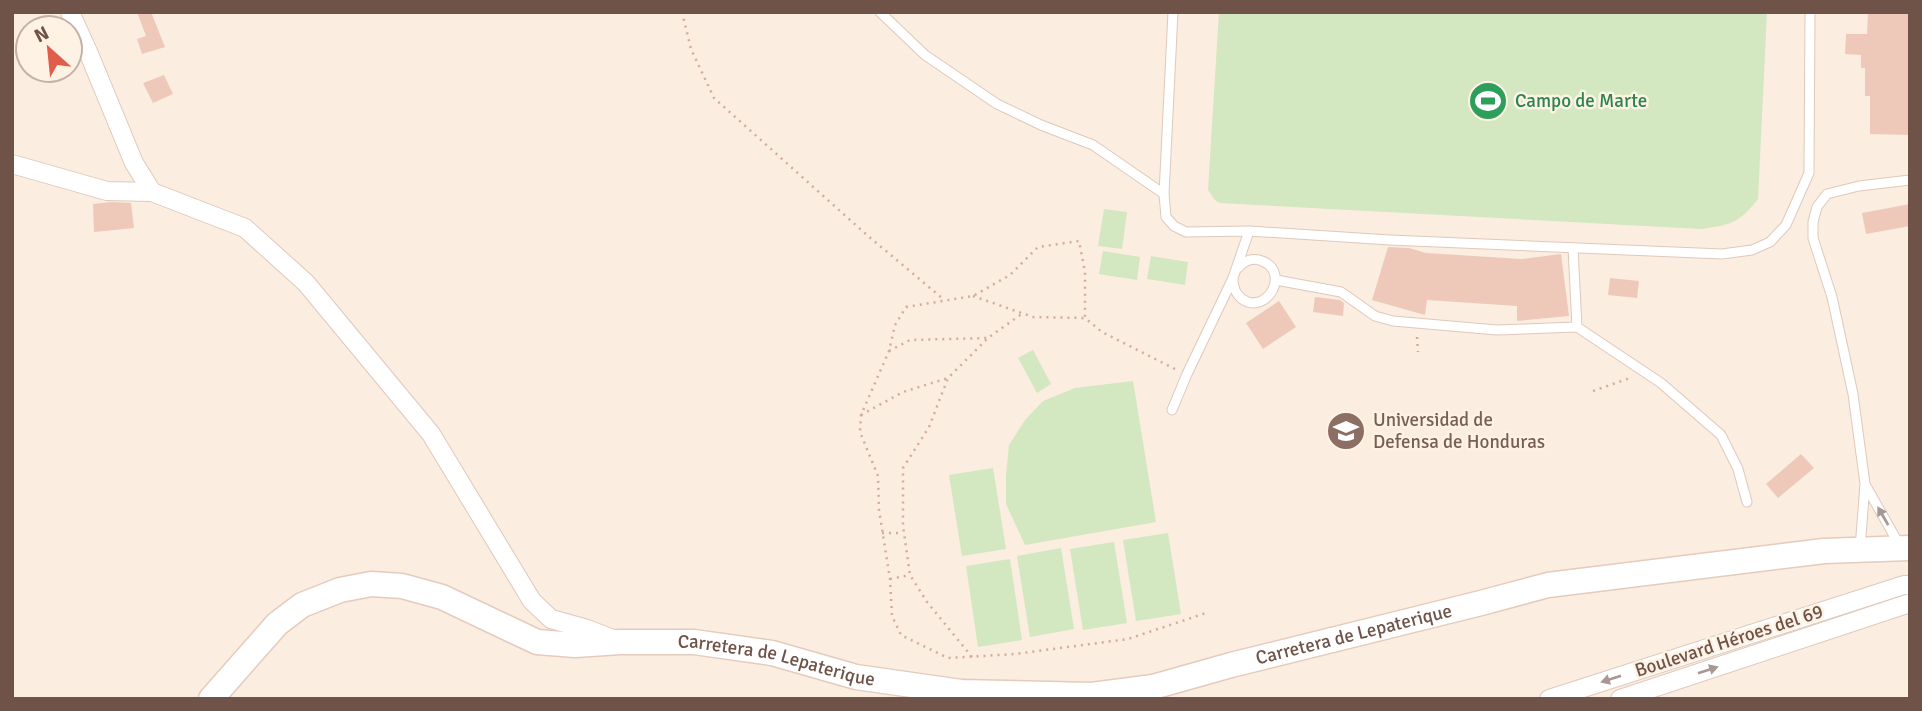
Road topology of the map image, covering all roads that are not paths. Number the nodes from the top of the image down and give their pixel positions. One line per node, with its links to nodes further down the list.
1 (70, 12): 7 (street)
2 (880, 12): 8 (lane)
3 (1174, 12): 8 (lane)
4 (1810, 12): 10 (lane)
5 (12, 164): 7 (street)
6 (1910, 180): 15 (lane)
7 (152, 192): 21 (street)
8 (1164, 194): 9 (lane)
9 (1248, 231): 10 (lane); 11 (lane)
10 (1573, 248): 13 (lane)
11 (1234, 275): 12 (lane); 12 (lane); 14 (lane)
12 (1276, 280): 13 (lane)
13 (1577, 327): 16 (lane)
14 (1172, 410)
15 (1865, 484): 17 (lane, one-way to 15); 18 (lane)
16 (1747, 502)
17 (1908, 548): 18 (main road, Carretera de Lepaterique)
18 (1860, 551): 21 (main road, Carretera de Lepaterique)
19 (1910, 585): 25 (street, Boulevard Héroes del 69, one-way to 25)
20 (1910, 603): 26 (street, Boulevard Héroes del 69, one-way to 20)
21 (620, 642): 22 (main road, Carretera de Lepaterique)
22 (230, 678): 23 (main road, Carretera de Lepaterique); 24 (main road, Carretera de Lepaterique)
23 (198, 699)
24 (211, 699)
25 (1549, 699)
26 (1620, 699)

